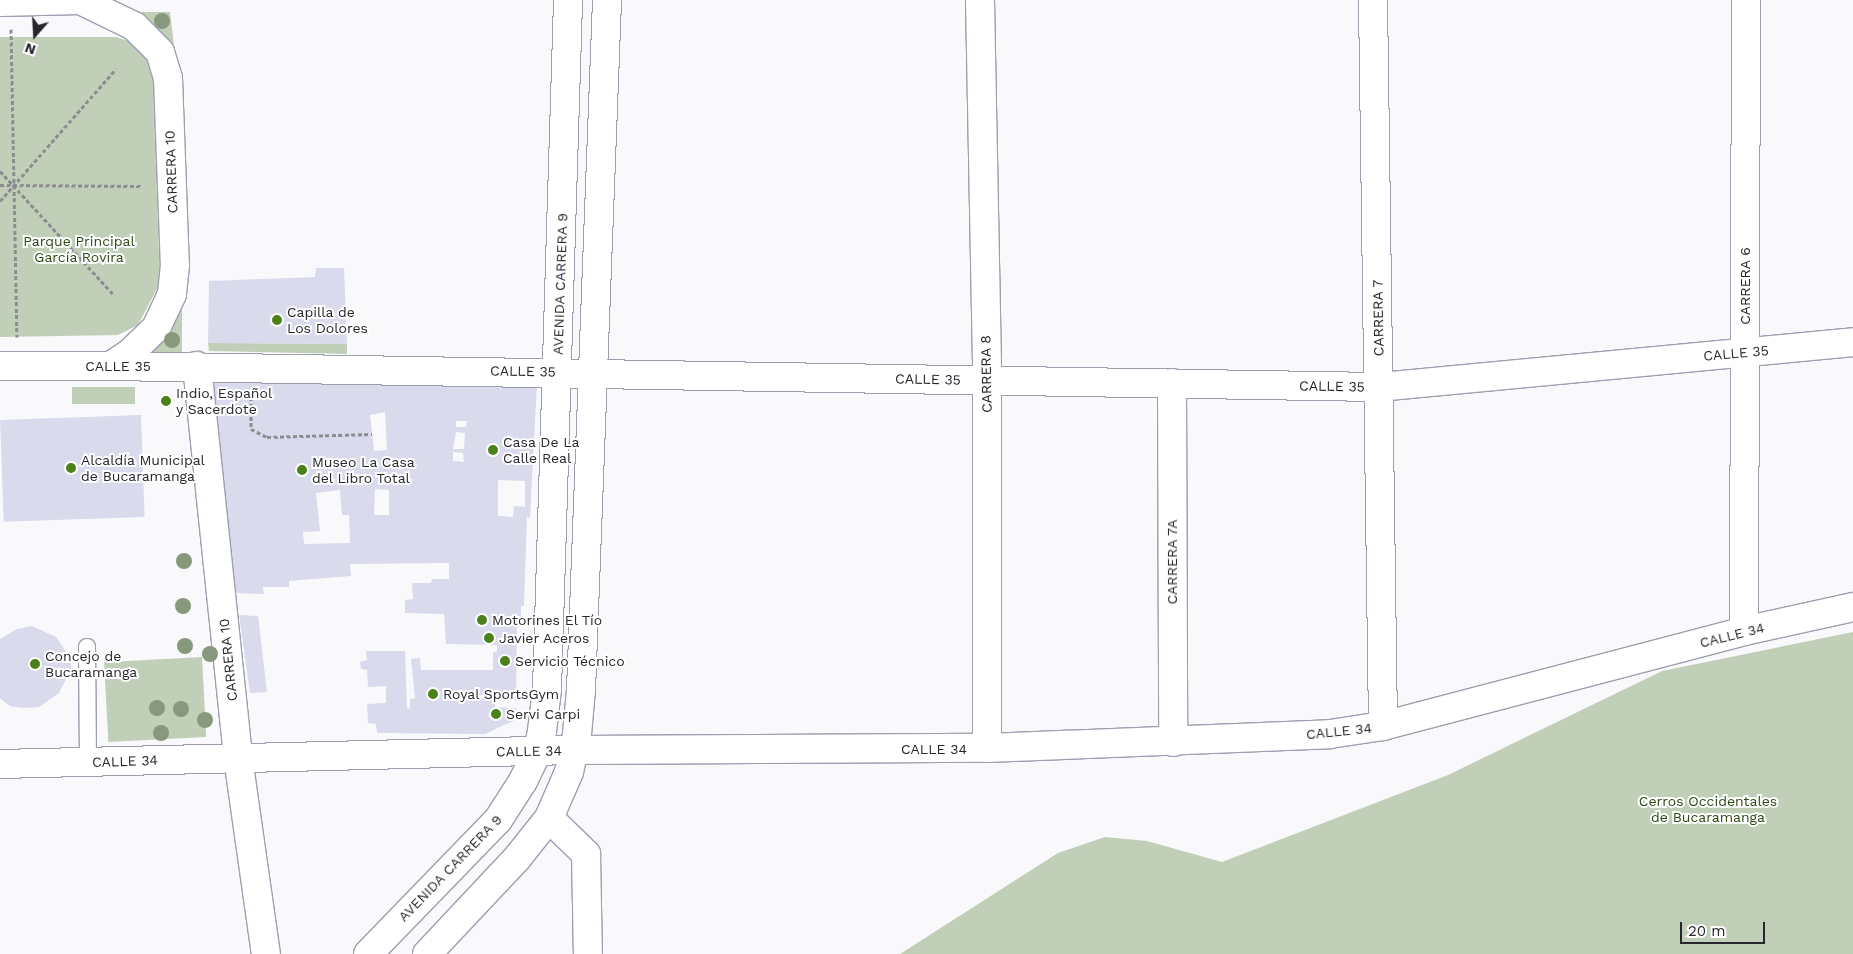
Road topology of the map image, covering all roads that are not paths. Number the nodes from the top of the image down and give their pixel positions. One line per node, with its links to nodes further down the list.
1 (80, 0): 2 (street); 8 (street); 12 (street, CARRERA 10)
2 (92, 0)
3 (568, 0): 14 (street, AVENIDA CARRERA 9)
4 (606, 0): 15 (street)
5 (980, 0): 16 (street, CARRERA 8)
6 (1372, 0): 18 (street, CARRERA 7)
7 (1746, 0): 10 (street, CARRERA 6)
8 (0, 2)
9 (1853, 342): 10 (street, CALLE 35)
10 (1745, 352): 18 (street, CALLE 35); 20 (street, CARRERA 6)
11 (0, 366): 12 (street, CALLE 35)
12 (110, 366): 13 (street, CALLE 35)
13 (197, 366): 14 (street, CALLE 35); 27 (street, CARRERA 10)
14 (557, 372): 15 (street, CALLE 35); 25 (street, AVENIDA CARRERA 9)
15 (593, 372): 16 (street, CALLE 35); 26 (street)
16 (987, 380): 17 (street, CALLE 35); 24 (street, CARRERA 8)
17 (1172, 383): 18 (street, CALLE 35); 23 (street, CARRERA 7A)
18 (1379, 387): 22 (street, CARRERA 7)
19 (1853, 607): 20 (street, CALLE 34)
20 (1744, 632): 22 (street, CALLE 34)
21 (87, 647): 28 (lane)
22 (1383, 726): 23 (street, CALLE 34)
23 (1173, 742): 24 (street, CALLE 34)
24 (987, 748): 26 (street, CALLE 34)
25 (538, 750): 26 (street, CALLE 34); 27 (street, CALLE 34); 32 (street, AVENIDA CARRERA 9)
26 (574, 750): 30 (street)
27 (238, 758): 28 (street, CALLE 34); 31 (street, CARRERA 10)
28 (88, 762): 29 (street, CALLE 34)
29 (0, 764)
30 (549, 818): 33 (street); 34 (street)
31 (266, 954)
32 (368, 954)
33 (428, 954)
34 (588, 954)

